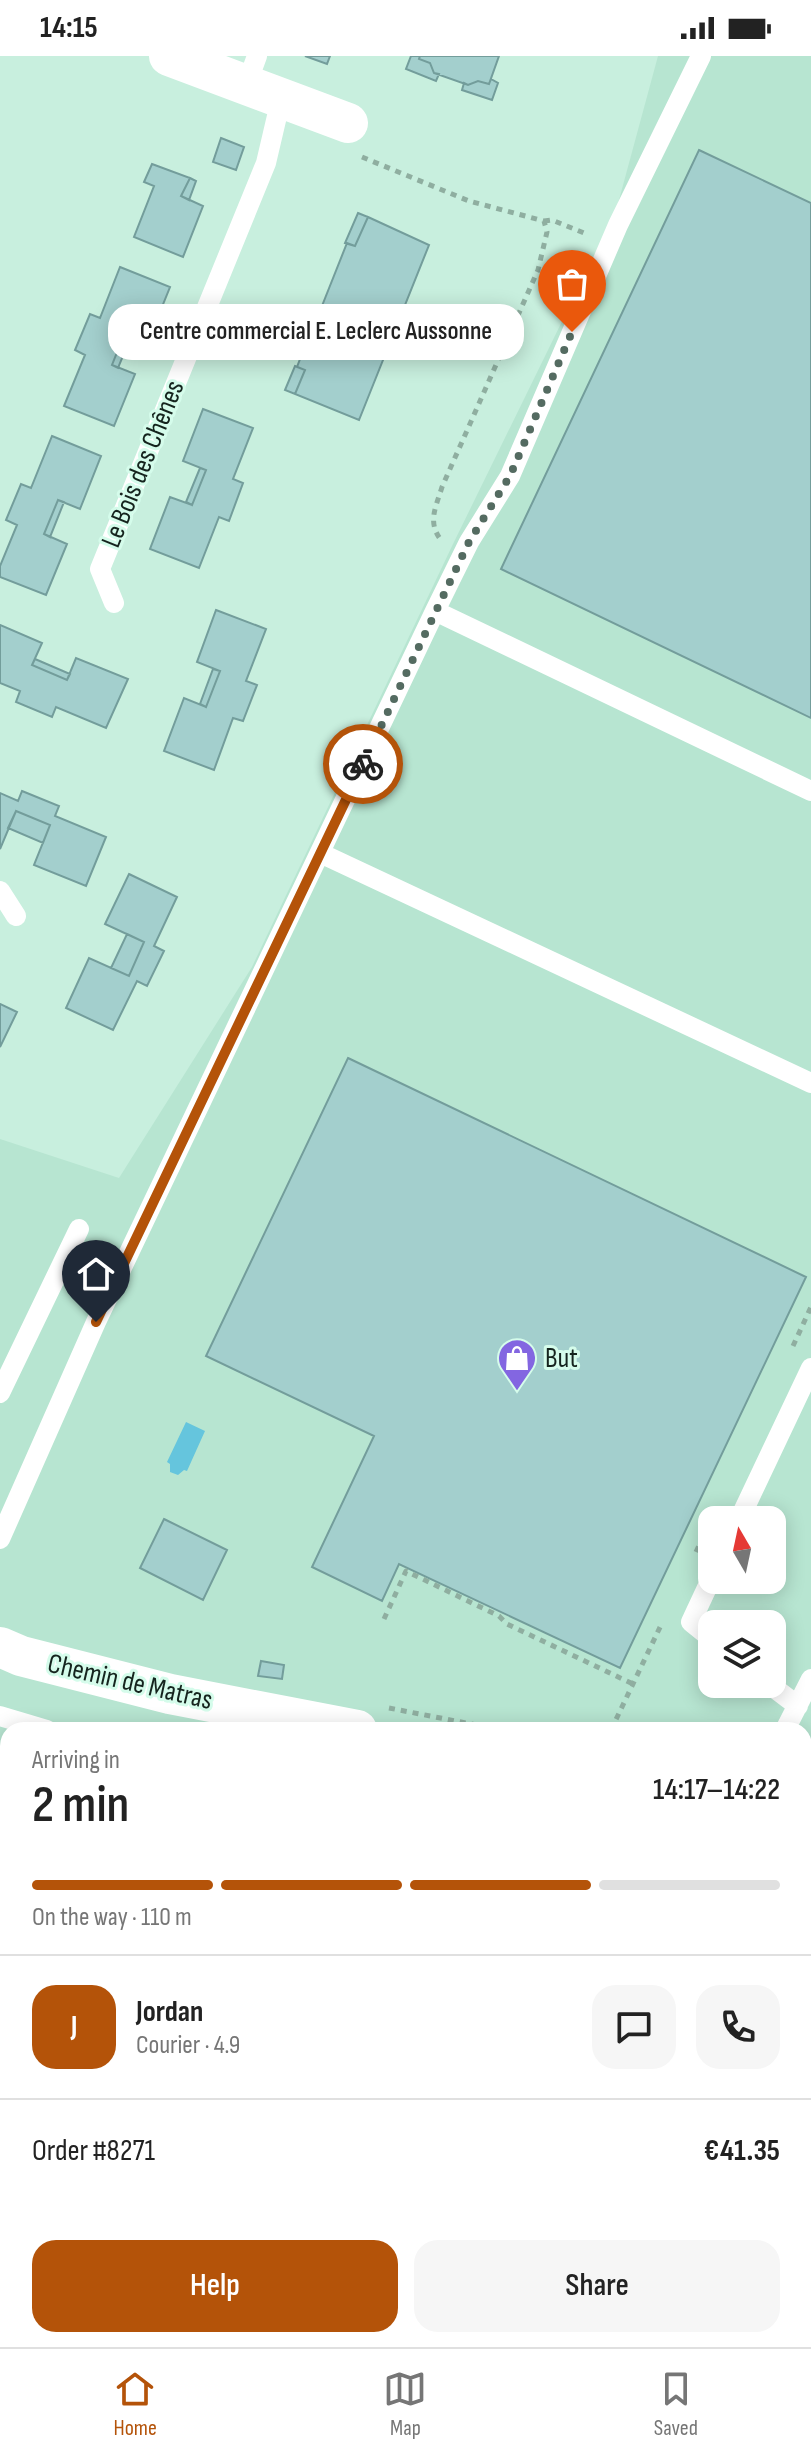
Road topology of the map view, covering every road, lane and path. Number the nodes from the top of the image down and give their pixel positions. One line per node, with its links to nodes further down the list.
1 (169, 56): 3 (street)
2 (701, 56): 6 (lane)
3 (261, 81): 4 (street); 8 (lane, Le Bois des Chênes)
4 (348, 123): 5 (path)
5 (544, 221): 6 (path); 7 (path)
6 (610, 245): 7 (lane)
7 (463, 555): 9 (lane)
8 (114, 603)
9 (435, 611): 10 (lane); 11 (lane)
10 (811, 791)
11 (320, 853): 14 (lane); 19 (lane)
12 (0, 891): 13 (lane)
13 (16, 916)
14 (811, 1083)
15 (79, 1229): 17 (lane)
16 (811, 1368): 18 (lane)
17 (0, 1393)
18 (746, 1506)
19 (0, 1539)
20 (704, 1594): 22 (lane)
21 (384, 1619): 25 (path)
22 (698, 1628)
23 (0, 1647): 30 (street, Chemin de Matras)
24 (811, 1679): 27 (lane)
25 (633, 1684)
26 (786, 1697): 27 (lane)
27 (798, 1706): 31 (lane)
28 (0, 1716): 29 (lane)
29 (20, 1722)
30 (315, 1722)
31 (789, 1722)

